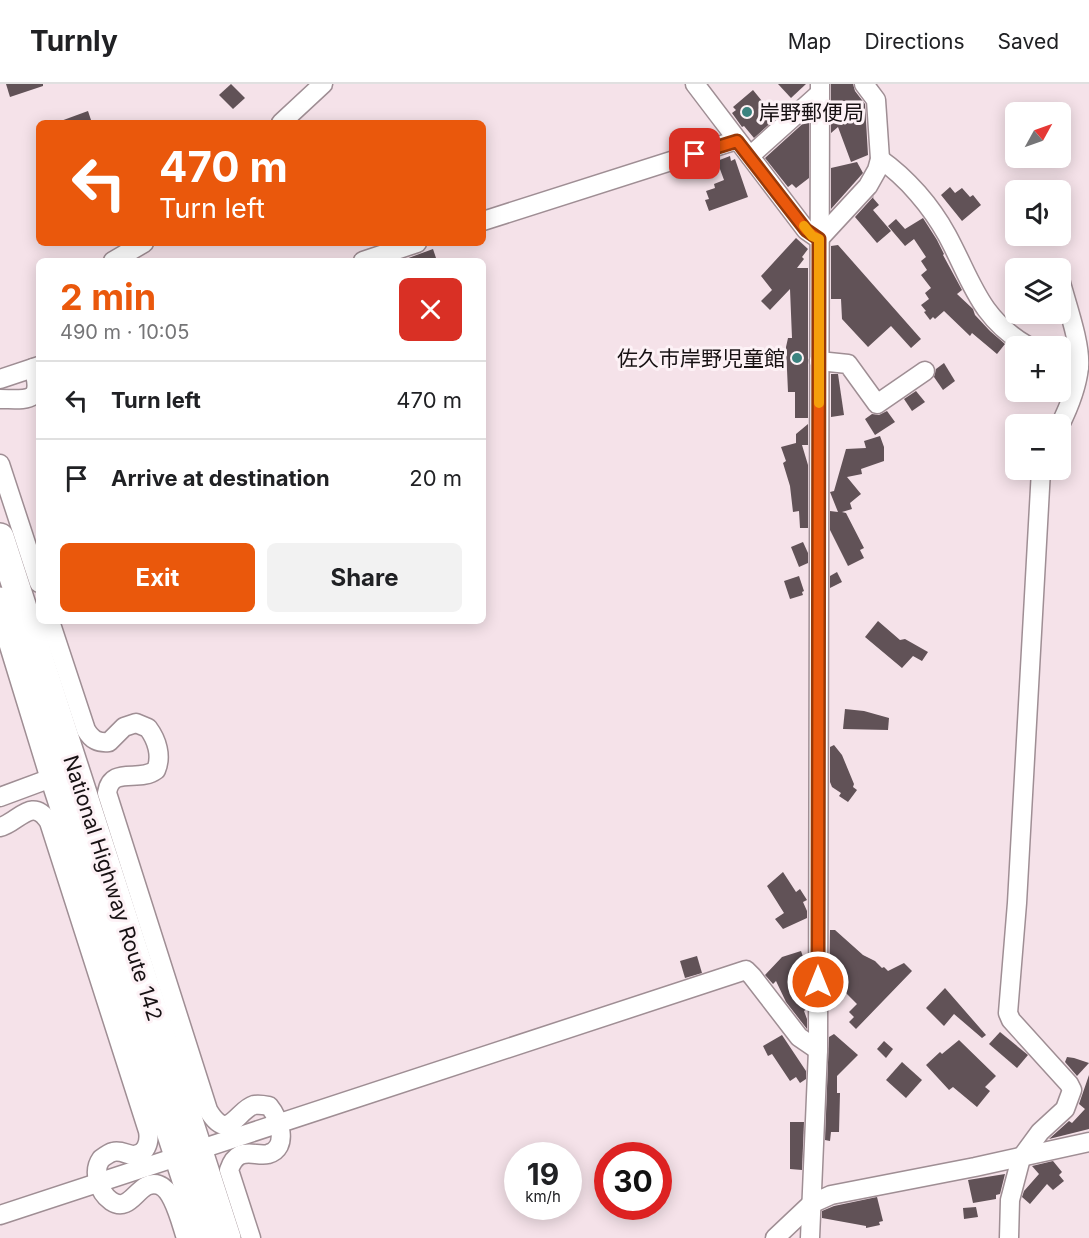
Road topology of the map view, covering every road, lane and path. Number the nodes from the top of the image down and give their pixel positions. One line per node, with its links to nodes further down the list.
1 (322, 84): 5 (street)
2 (695, 84): 6 (street)
3 (864, 84): 8 (street)
4 (819, 89): 7 (street); 10 (street)
5 (283, 120)
6 (737, 141): 7 (street); 9 (street)
7 (750, 156): 10 (street)
8 (880, 159): 10 (street); 16 (street)
9 (486, 220)
10 (819, 239): 17 (street)
11 (139, 246): 13 (street)
12 (408, 246): 14 (street)
13 (118, 258)
14 (372, 258)
15 (1071, 324): 20 (street)
16 (1013, 336)
17 (819, 361): 21 (street); 35 (street)
18 (1071, 364): 20 (street)
19 (36, 367): 22 (street)
20 (1079, 367): 25 (street)
21 (925, 371)
22 (0, 379)
23 (36, 389): 24 (street)
24 (0, 399)
25 (1065, 414)
26 (0, 464): 29 (street)
27 (1040, 480): 39 (street)
28 (0, 537): 38 (highway, National Highway Route 142)
29 (36, 574)
30 (0, 601): 32 (highway, National Highway Route 142)
31 (51, 624): 36 (street)
32 (54, 777): 33 (street); 38 (highway, National Highway Route 142)
33 (0, 797)
34 (0, 827): 40 (street)
35 (818, 1050): 36 (street); 41 (street)
36 (278, 1124): 38 (street); 46 (street)
37 (1089, 1142): 39 (street)
38 (187, 1153): 40 (street); 44 (highway, National Highway Route 142); 45 (highway, National Highway Route 142)
39 (1021, 1158): 41 (street); 49 (street)
40 (98, 1183): 42 (street); 43 (street)
41 (812, 1204): 47 (street); 48 (street)
42 (0, 1215)
43 (186, 1238)
44 (205, 1238)
45 (227, 1238)
46 (251, 1238)
47 (775, 1238)
48 (810, 1238)
49 (1009, 1238)

